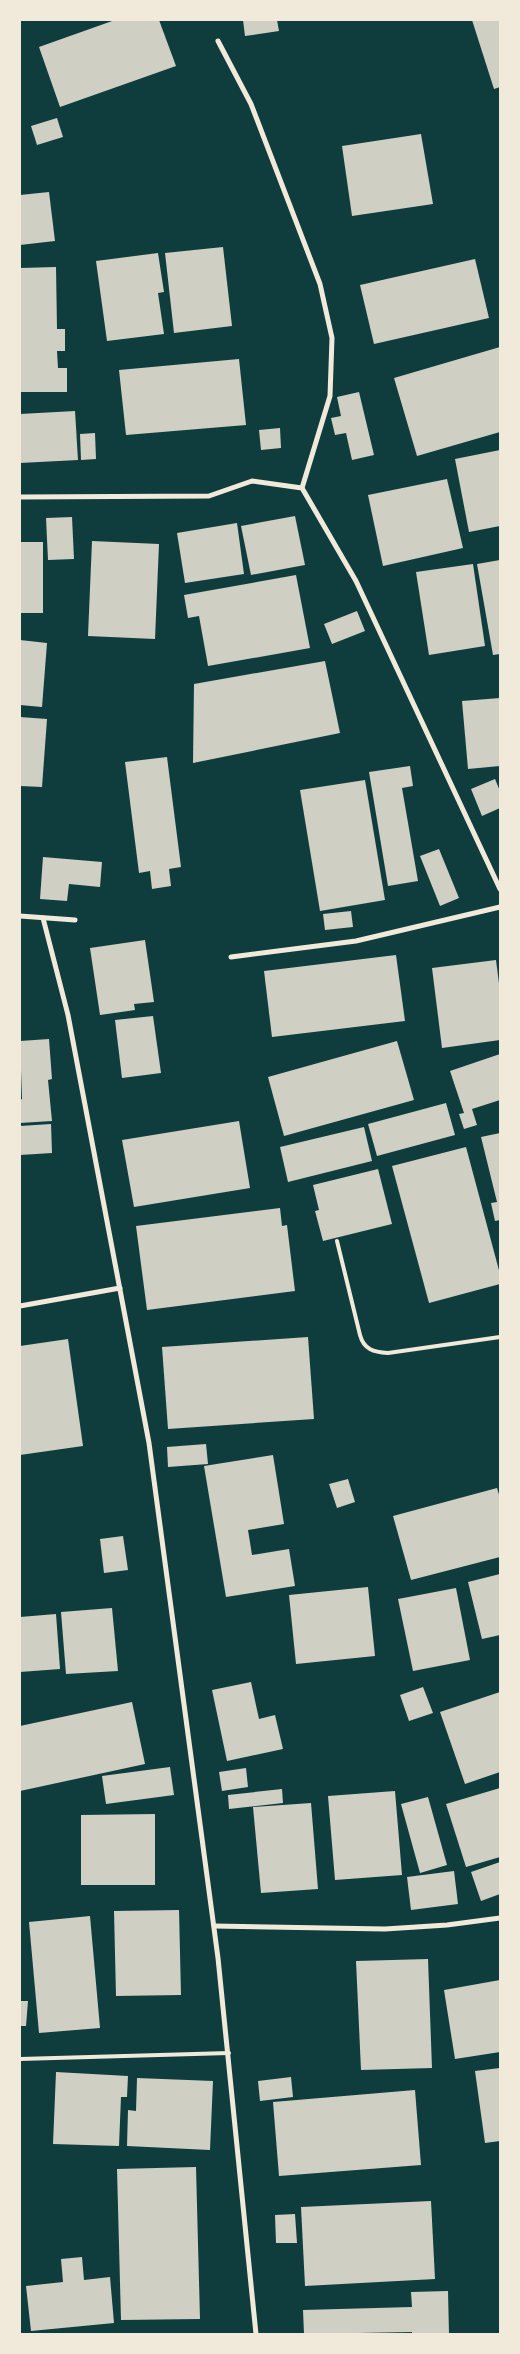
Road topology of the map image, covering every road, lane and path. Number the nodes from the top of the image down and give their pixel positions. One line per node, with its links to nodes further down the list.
1 (218, 41): 2 (street)
2 (302, 488): 3 (street); 4 (street)
3 (20, 497)
4 (500, 889)
5 (500, 907): 9 (street)
6 (20, 916): 7 (street)
7 (43, 918): 8 (street); 11 (street)
8 (75, 920)
9 (231, 957)
10 (337, 1241): 13 (lane)
11 (120, 1288): 12 (street); 15 (street)
12 (20, 1306)
13 (500, 1337)
14 (500, 1918): 15 (street)
15 (214, 1926): 16 (street)
16 (228, 2053): 17 (lane); 18 (street)
17 (20, 2059)
18 (256, 2334)

